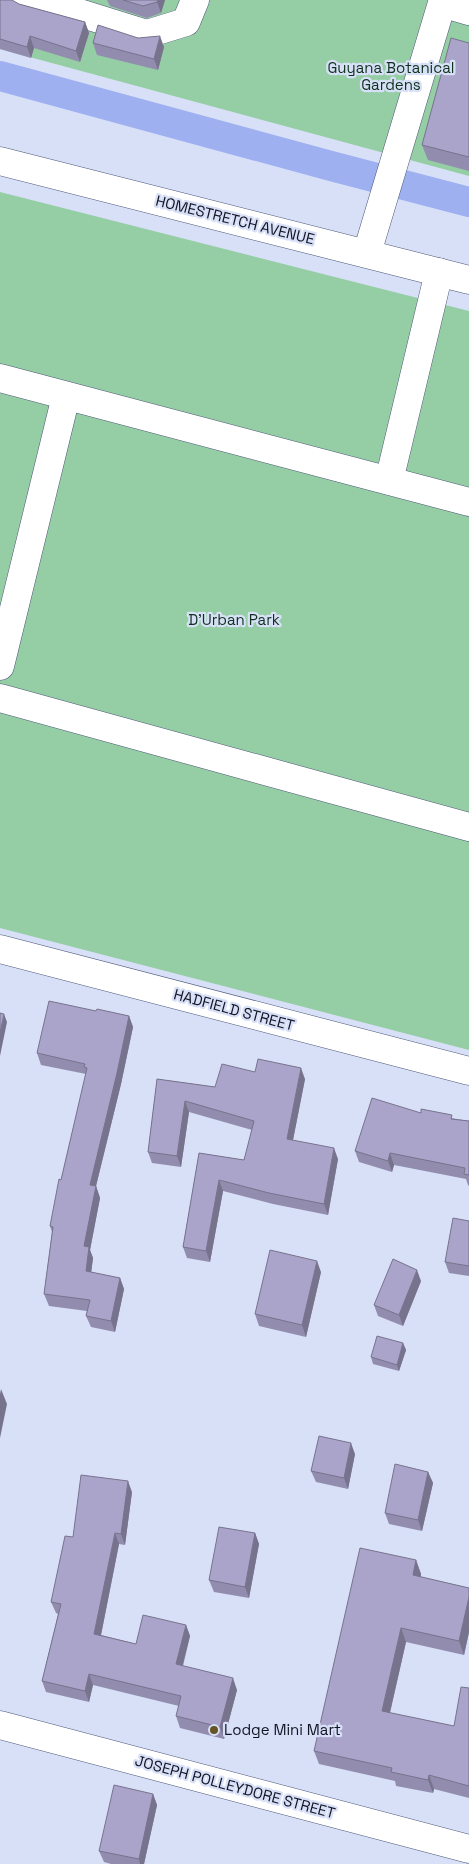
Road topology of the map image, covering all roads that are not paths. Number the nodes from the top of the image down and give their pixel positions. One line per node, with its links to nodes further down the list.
1 (28, 0): 2 (street)
2 (195, 0)
3 (469, 11): 5 (street)
4 (0, 161): 5 (street, HOMESTRETCH AVENUE)
5 (367, 253): 6 (street, HOMESTRETCH AVENUE)
6 (439, 272): 7 (street, HOMESTRETCH AVENUE); 10 (street)
7 (469, 280)
8 (0, 378): 9 (street)
9 (66, 396): 10 (street); 12 (street)
10 (389, 481): 11 (street)
11 (469, 502)
12 (0, 666)
13 (0, 698): 14 (street)
14 (469, 827)
15 (0, 949): 16 (street, HADFIELD STREET)
16 (469, 1071)
17 (0, 1725): 18 (street, JOSEPH POLLEYDORE STREET)
18 (469, 1849)

